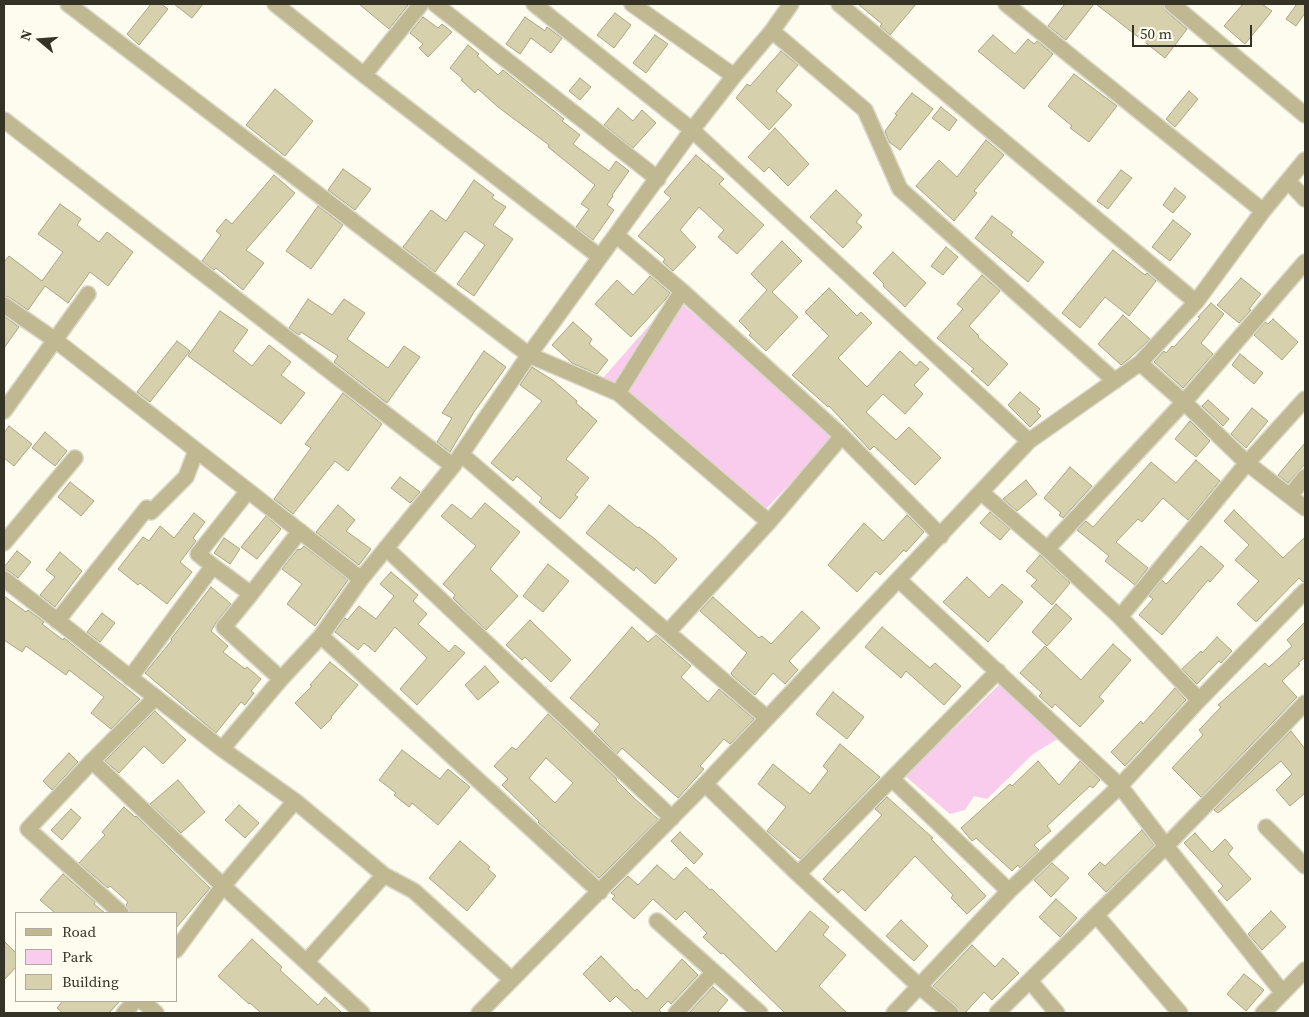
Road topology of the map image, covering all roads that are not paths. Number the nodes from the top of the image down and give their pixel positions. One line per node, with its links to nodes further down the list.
1 (275, 4): 12 (street)
2 (421, 4): 12 (street)
3 (435, 4): 18 (street)
4 (534, 4): 16 (street)
5 (790, 4): 11 (street)
6 (839, 4): 27 (street)
7 (1006, 4): 21 (street)
8 (1172, 4): 14 (street)
9 (74, 6): 30 (street)
10 (641, 6): 13 (street)
11 (772, 31): 13 (street); 32 (street)
12 (364, 75): 23 (street)
13 (734, 76): 16 (street)
14 (1305, 115)
15 (4, 120): 41 (street)
16 (692, 130): 18 (street); 38 (street)
17 (1305, 160): 19 (street)
18 (658, 179): 22 (street)
19 (1288, 180): 20 (street); 21 (street)
20 (1305, 199)
21 (1263, 211): 27 (street)
22 (616, 235): 23 (street); 25 (street)
23 (600, 257): 30 (street)
24 (1305, 262): 35 (street)
25 (682, 290): 33 (street); 37 (street)
26 (88, 294): 29 (street)
27 (1196, 302): 31 (street)
28 (4, 305): 29 (street)
29 (55, 340): 36 (street); 39 (street)
30 (529, 355): 33 (street); 41 (street)
31 (1140, 363): 32 (street); 35 (street)
32 (1115, 381): 38 (street)
33 (618, 392): 48 (street)
34 (1305, 399): 42 (street)
35 (1184, 402): 42 (street); 53 (street)
36 (4, 411)
37 (842, 436): 48 (street); 50 (street)
38 (1029, 441): 45 (street)
39 (196, 450): 44 (street); 61 (street)
40 (75, 458): 51 (street)
41 (457, 460): 52 (street); 62 (street)
42 (1248, 463): 46 (street); 60 (street)
43 (1305, 477): 46 (street)
44 (248, 491): 49 (street); 54 (street)
45 (982, 493): 50 (street); 53 (street)
46 (1290, 496): 47 (street)
47 (1305, 508)
48 (770, 522): 62 (street)
49 (300, 531): 56 (street); 59 (street)
50 (941, 536): 57 (street)
51 (4, 543)
52 (386, 548): 56 (street); 77 (street)
53 (1047, 549): 60 (street)
54 (213, 566): 59 (street); 65 (street)
55 (4, 579): 61 (street)
56 (361, 579): 63 (street)
57 (899, 580): 64 (street); 70 (street)
58 (1305, 591): 68 (street)
59 (251, 594): 66 (street)
60 (1120, 617): 68 (street)
61 (57, 621): 65 (street)
62 (668, 632): 70 (street)
63 (321, 636): 66 (street); 85 (street)
64 (998, 671): 73 (street); 75 (street)
65 (130, 678): 67 (street)
66 (281, 679): 71 (street)
67 (156, 697): 71 (street); 72 (street)
68 (1199, 700): 75 (street)
69 (1303, 711): 79 (street)
70 (767, 718): 74 (street)
71 (222, 749): 76 (street)
72 (92, 761): 83 (street); 86 (street)
73 (892, 778): 81 (street); 84 (street)
74 (706, 784): 77 (street); 81 (street)
75 (1120, 786): 79 (street); 84 (street)
76 (295, 801): 82 (street); 83 (street)
77 (672, 818): 85 (street)
78 (1266, 827): 80 (street)
79 (1166, 846): 87 (street); 96 (street)
80 (1305, 866)
81 (798, 874): 95 (street)
82 (384, 875): 90 (street); 93 (street)
83 (223, 886): 89 (street); 90 (street)
84 (1010, 891): 95 (street)
85 (600, 892): 93 (street)
86 (121, 912)
87 (1096, 915): 94 (street); 109 (street)
88 (657, 921): 92 (street)
89 (178, 947)
90 (307, 961): 101 (street)
91 (1305, 970): 96 (street)
92 (714, 973): 103 (street); 104 (street)
93 (512, 980): 102 (street)
94 (1030, 980): 107 (street); 108 (street)
95 (919, 986): 105 (street); 106 (street)
96 (1283, 993): 110 (street)
97 (134, 1002): 99 (street)
98 (143, 1002): 100 (street)
99 (124, 1013)
100 (156, 1013)
101 (362, 1013)
102 (479, 1013)
103 (676, 1013)
104 (760, 1013)
105 (894, 1013)
106 (951, 1013)
107 (997, 1013)
108 (1057, 1013)
109 (1180, 1013)
110 (1264, 1013)

